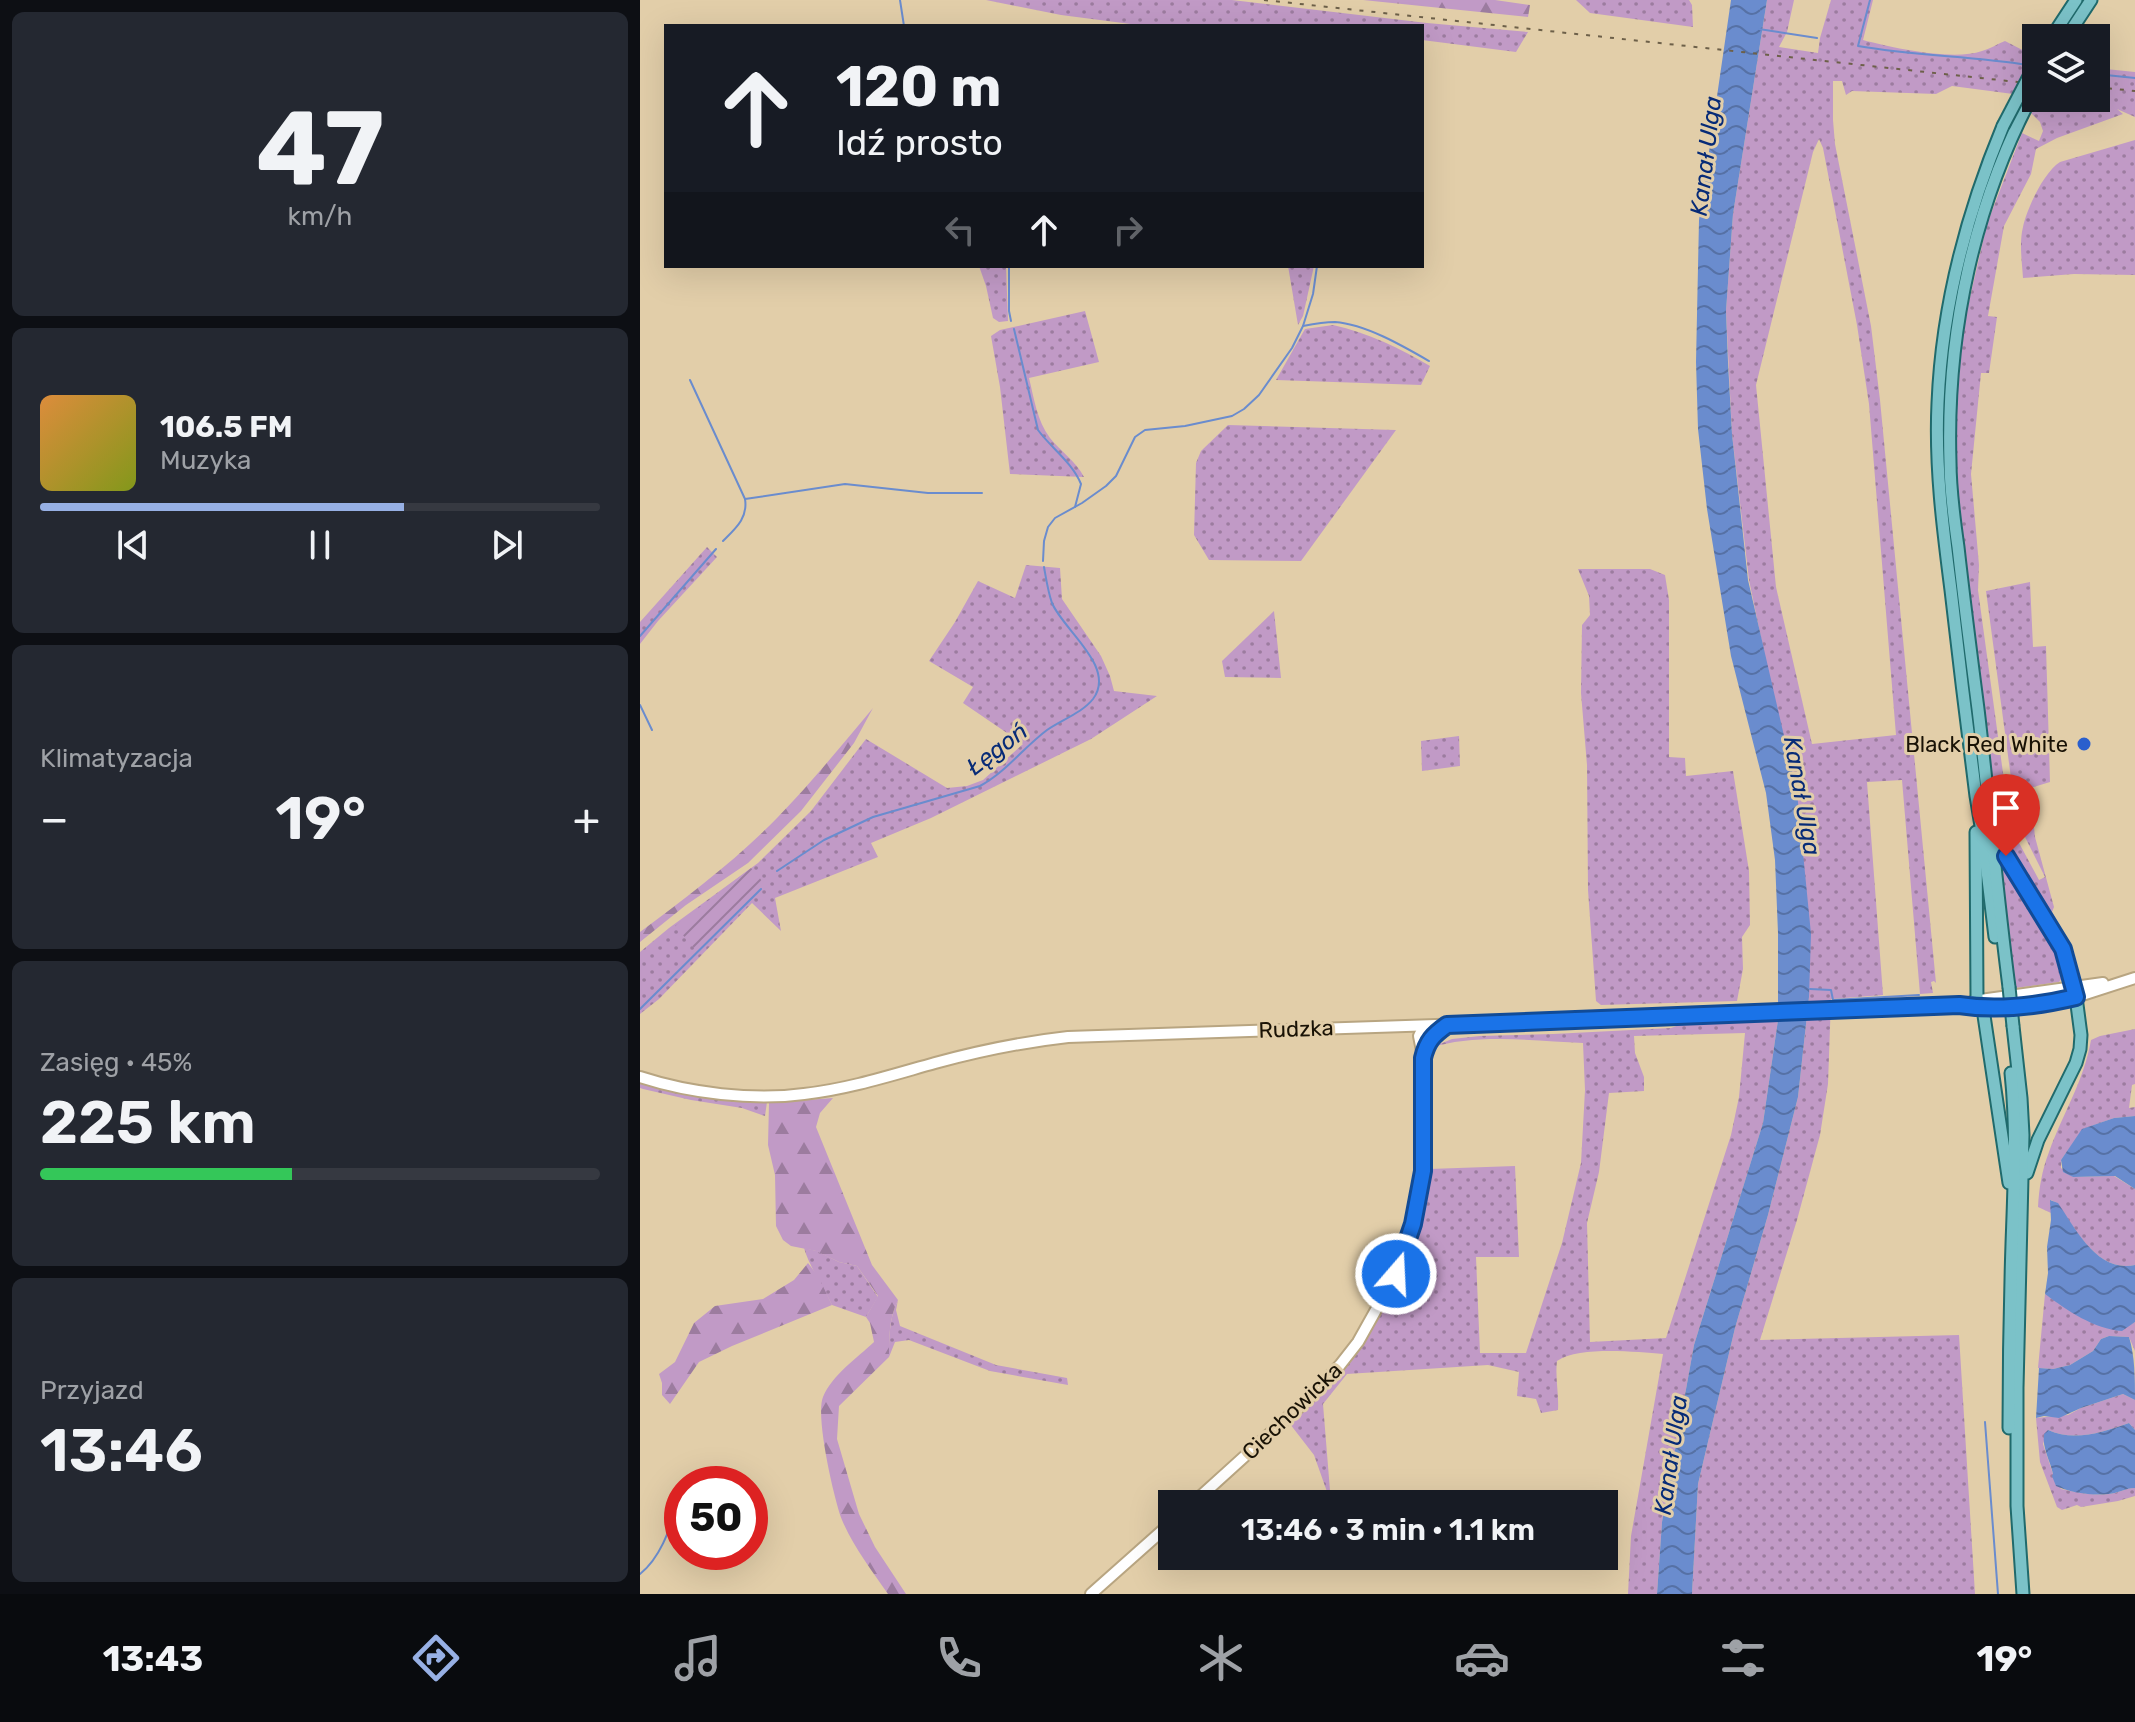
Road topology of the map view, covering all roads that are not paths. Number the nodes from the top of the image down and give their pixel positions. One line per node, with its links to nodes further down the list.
1 (2076, 0): 3 (main road)
2 (2091, 0): 4 (main road)
3 (2060, 24)
4 (2075, 24)
5 (2022, 97): 7 (main road, bridge)
6 (2022, 109): 7 (main road)
7 (2009, 128): 8 (main road)
8 (1982, 795): 10 (main road); 11 (main road); 17 (main road, bridge)
9 (2135, 978): 10 (main road, Rudzka)
10 (2075, 992): 11 (main road, Rudzka); 17 (main road)
11 (1980, 1004): 12 (main road, Rudzka); 17 (main road)
12 (1447, 1025): 13 (main road, Rudzka); 15 (main road)
13 (1424, 1026): 14 (main road, Rudzka); 15 (main road)
14 (1396, 1027): 15 (main road); 16 (main road, Rudzka)
15 (1423, 1044): 18 (main road, Ciechowicka)
16 (640, 1077)
17 (2018, 1210): 21 (main road)
18 (1207, 1490)
19 (1158, 1534): 20 (main road)
20 (1091, 1594)
21 (2023, 1594)

